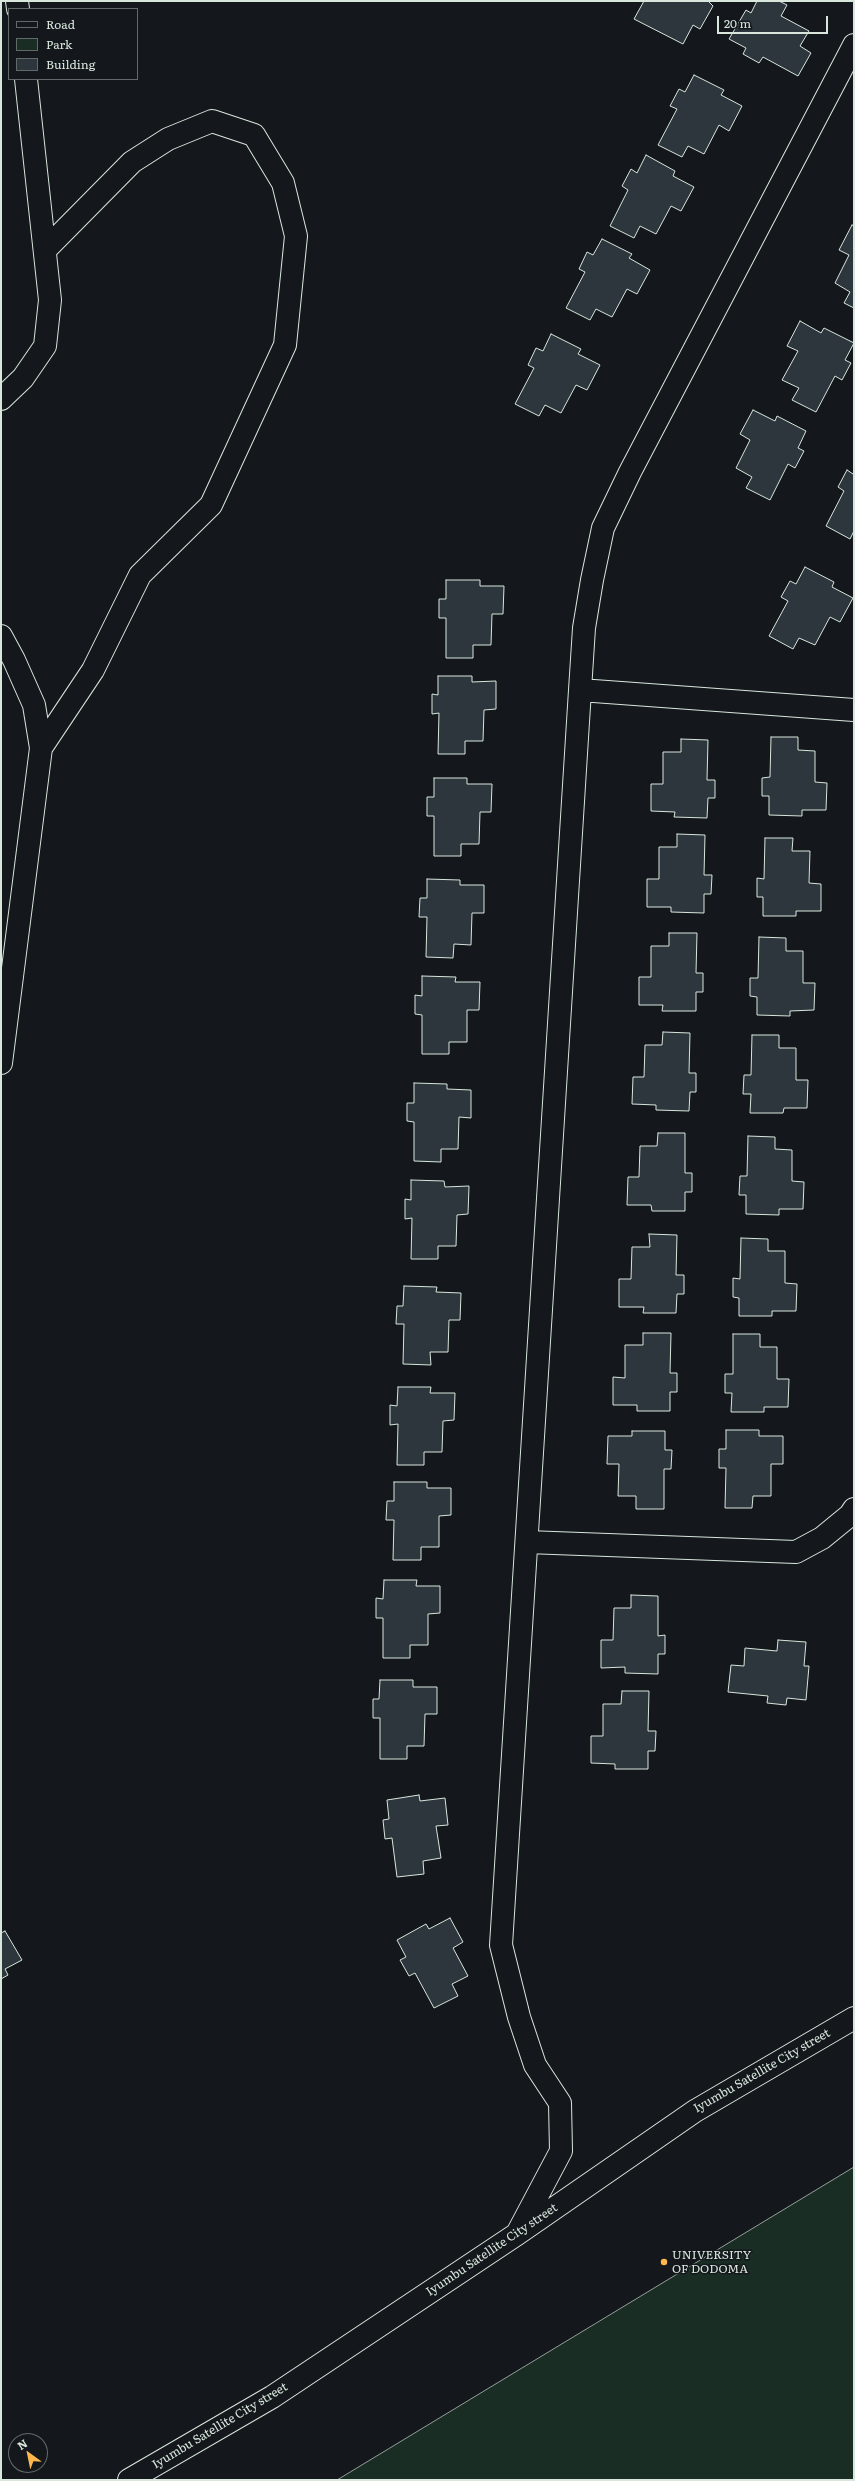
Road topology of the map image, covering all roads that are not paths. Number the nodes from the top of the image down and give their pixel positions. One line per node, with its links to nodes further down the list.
1 (854, 45): 6 (street)
2 (26, 80): 3 (street)
3 (45, 250): 4 (street); 8 (street)
4 (1, 399)
5 (1, 636): 8 (street)
6 (580, 690): 7 (street); 11 (street)
7 (854, 710)
8 (41, 748): 9 (street)
9 (1, 1063)
10 (854, 1509): 11 (street)
11 (526, 1542): 13 (street)
12 (854, 2018): 13 (street, Iyumbu Satellite City street)
13 (517, 2234): 14 (street, Iyumbu Satellite City street)
14 (129, 2480)

